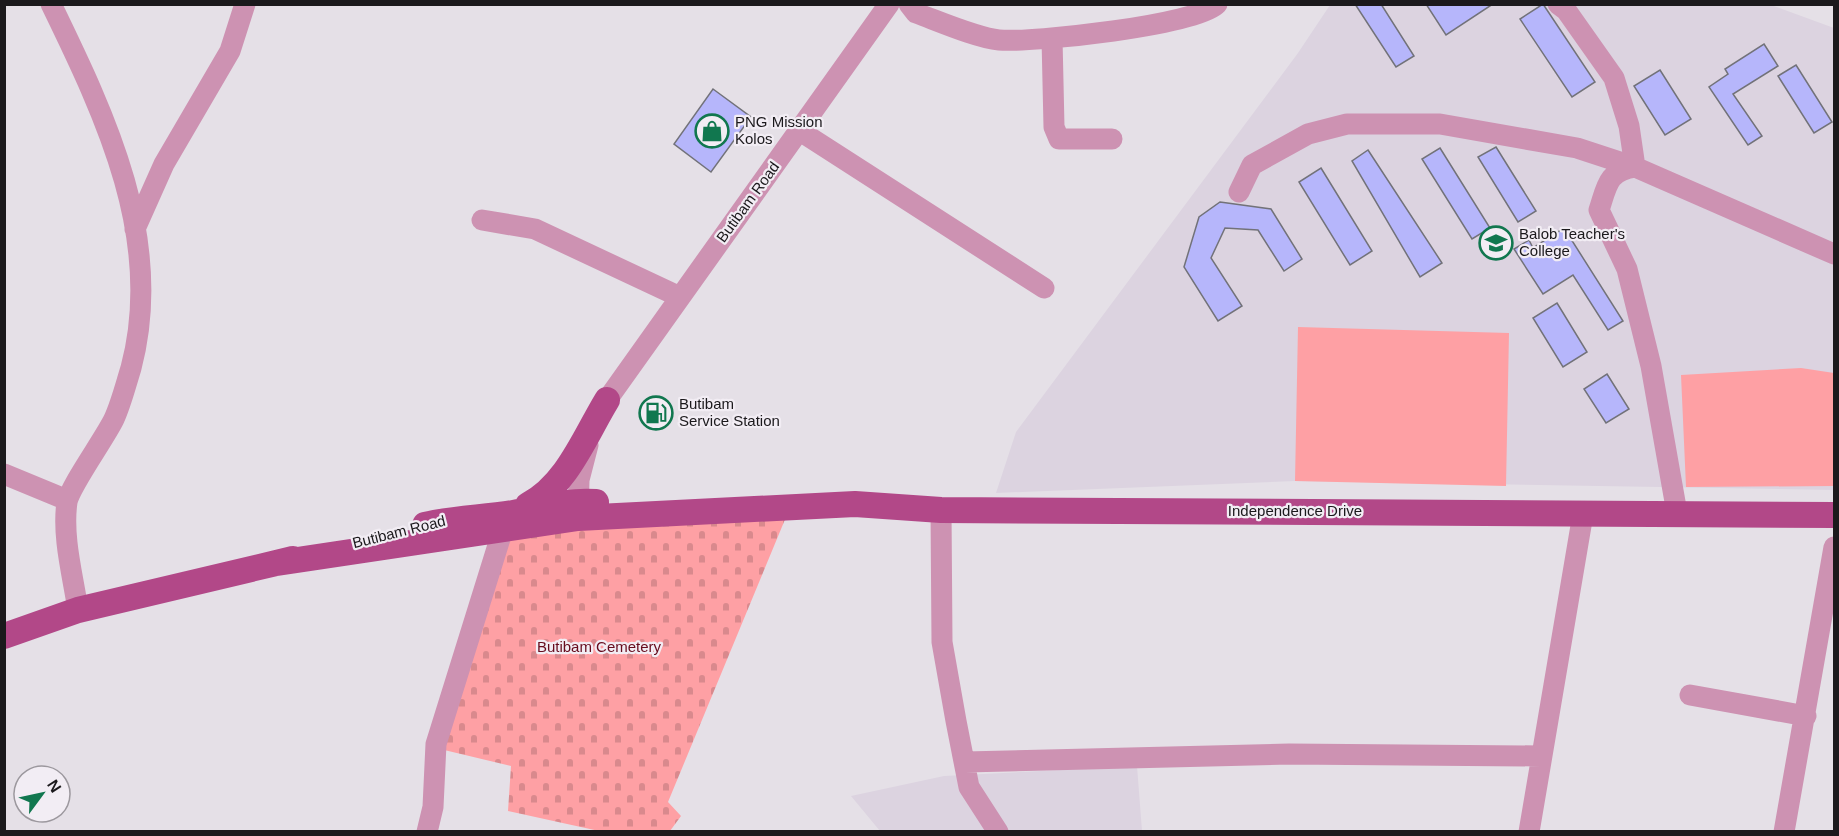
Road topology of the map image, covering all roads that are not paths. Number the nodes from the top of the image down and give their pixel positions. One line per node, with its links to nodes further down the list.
1 (51, 4): 13 (street)
2 (245, 4): 13 (street)
3 (889, 4): 8 (street, Butibam Road)
4 (909, 4): 7 (street)
5 (1216, 4): 7 (street)
6 (1558, 4): 10 (street)
7 (1052, 38): 9 (street)
8 (800, 131): 15 (street); 16 (street, Butibam Road)
9 (1112, 139)
10 (1635, 167): 11 (street); 14 (street); 23 (street)
11 (1239, 192)
12 (483, 220): 16 (street)
13 (135, 228): 19 (street)
14 (1834, 254)
15 (1044, 288)
16 (680, 297): 17 (street, Butibam Road)
17 (607, 400): 21 (street, Butibam Road); 26 (main road)
18 (4, 474): 19 (street)
19 (67, 500): 28 (street)
20 (755, 509): 21 (main road, Butibam Road); 22 (main road, Independence Drive)
21 (566, 510): 26 (main road, Butibam Road)
22 (941, 510): 24 (main road, Independence Drive); 36 (street)
23 (1677, 513): 24 (main road, Independence Drive); 25 (main road, Independence Drive)
24 (1583, 514): 35 (street)
25 (1834, 515)
26 (508, 521): 28 (main road, Butibam Road); 37 (street)
27 (1834, 547): 29 (street)
28 (78, 610): 30 (main road, Butibam Road)
29 (1829, 623): 34 (street)
30 (29, 627): 31 (main road, Butibam Road); 32 (street)
31 (4, 636)
32 (4, 646)
33 (1690, 694): 34 (street)
34 (1806, 716): 40 (street)
35 (1541, 756): 36 (street); 39 (street)
36 (965, 762): 38 (street)
37 (427, 831)
38 (998, 831)
39 (1529, 831)
40 (1784, 831)

